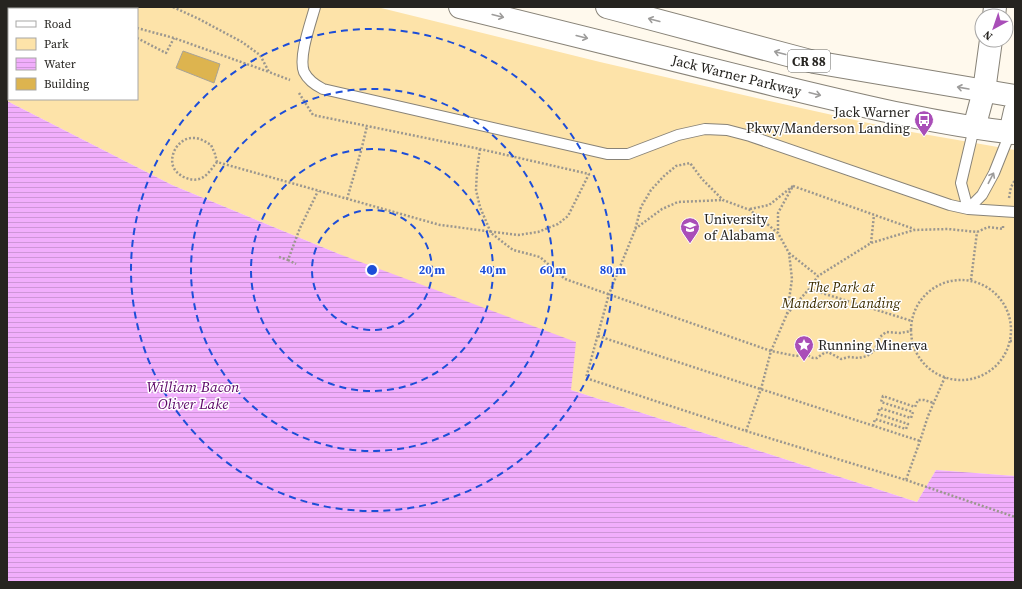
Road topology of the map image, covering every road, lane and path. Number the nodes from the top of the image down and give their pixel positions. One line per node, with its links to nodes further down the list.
1 (173, 7): 9 (path)
2 (315, 7): 10 (lane)
3 (460, 7): 16 (main road, Jack Warner Parkway, one-way to 16)
4 (607, 7): 12 (main road, CR 88, one-way to 4)
5 (138, 28): 6 (path)
6 (174, 38): 7 (path); 9 (path)
7 (138, 39)
8 (990, 48): 12 (main road)
9 (269, 72): 10 (path)
10 (312, 83): 24 (lane)
11 (299, 92): 15 (path)
12 (984, 92): 13 (main road, CR 88); 16 (main road)
13 (1015, 96)
14 (1015, 111): 17 (main road)
15 (368, 126): 18 (path); 22 (path)
16 (974, 128): 17 (main road, Jack Warner Parkway); 24 (lane)
17 (1013, 133): 24 (lane, one-way to 17)
18 (480, 149): 30 (path); 30 (path)
19 (217, 162): 19 (path); 21 (path)
20 (793, 186): 25 (path); 27 (path); 31 (path)
21 (318, 190): 22 (path); 35 (path)
22 (346, 199): 30 (path)
23 (723, 200): 25 (path); 28 (path); 28 (path)
24 (968, 209): 26 (lane)
25 (750, 210): 31 (path)
26 (1013, 214)
27 (874, 215): 29 (path); 32 (path)
28 (635, 230): 40 (path)
29 (914, 230): 32 (path); 38 (path)
30 (491, 233): 40 (path)
31 (778, 233): 33 (path)
32 (871, 243): 37 (path)
33 (790, 253): 37 (path); 41 (path)
34 (279, 257): 35 (path)
35 (288, 260): 36 (path)
36 (296, 264)
37 (818, 276): 39 (path)
38 (971, 280): 42 (path); 45 (path)
39 (809, 289): 41 (path); 42 (path)
40 (609, 294): 44 (path); 47 (path)
41 (787, 314): 47 (path)
42 (912, 321): 43 (path)
43 (911, 331): 47 (path); 48 (path)
44 (598, 336): 49 (path); 52 (path)
45 (1010, 341): 46 (path); 48 (path)
46 (1015, 341)
47 (771, 351): 49 (path)
48 (945, 377): 50 (path)
49 (761, 389): 51 (path); 52 (path)
50 (934, 403): 51 (path); 53 (path)
51 (873, 426): 53 (path)
52 (746, 430): 54 (path)
53 (920, 441): 54 (path)
54 (906, 480): 55 (path)
55 (1015, 517)

